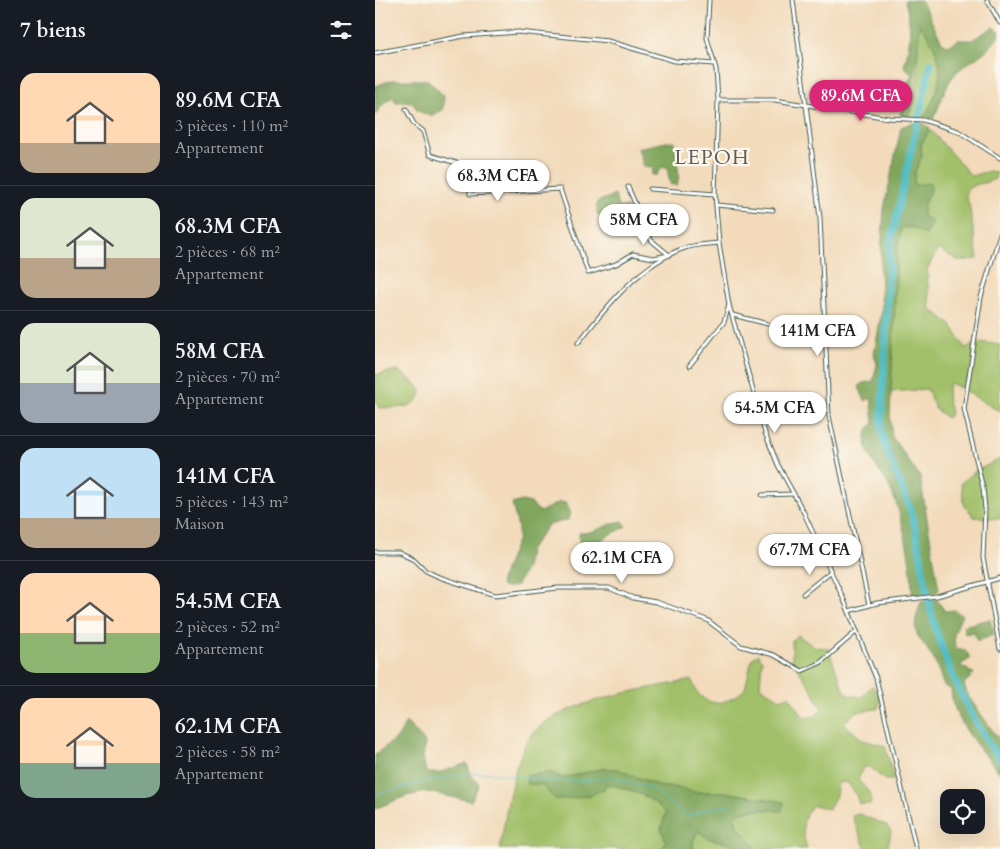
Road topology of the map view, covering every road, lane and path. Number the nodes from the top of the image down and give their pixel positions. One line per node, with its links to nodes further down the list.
1 (709, 0): 6 (street)
2 (793, 0): 8 (street)
3 (987, 0): 4 (street)
4 (1000, 23)
5 (375, 53): 6 (street)
6 (714, 64): 7 (street)
7 (718, 100): 8 (street); 13 (street)
8 (805, 104): 10 (street); 31 (street)
9 (406, 109): 18 (street)
10 (1000, 158)
11 (628, 186): 18 (street)
12 (650, 189): 13 (street)
13 (715, 194): 14 (street)
14 (716, 205): 15 (street); 17 (street)
15 (773, 210)
16 (1000, 234): 29 (street)
17 (719, 243): 18 (street); 19 (street)
18 (669, 255): 22 (street)
19 (729, 305): 20 (street); 23 (street)
20 (732, 315): 21 (street); 24 (street)
21 (768, 324)
22 (578, 343)
23 (689, 366)
24 (794, 494): 25 (street); 27 (street)
25 (763, 495)
26 (375, 552): 33 (street)
27 (830, 572): 30 (street); 32 (street)
28 (1000, 578): 29 (street)
29 (987, 583): 31 (street); 34 (street)
30 (803, 594)
31 (869, 605): 32 (street)
32 (849, 611): 33 (street)
33 (857, 631): 35 (street)
34 (1000, 649)
35 (916, 849)

